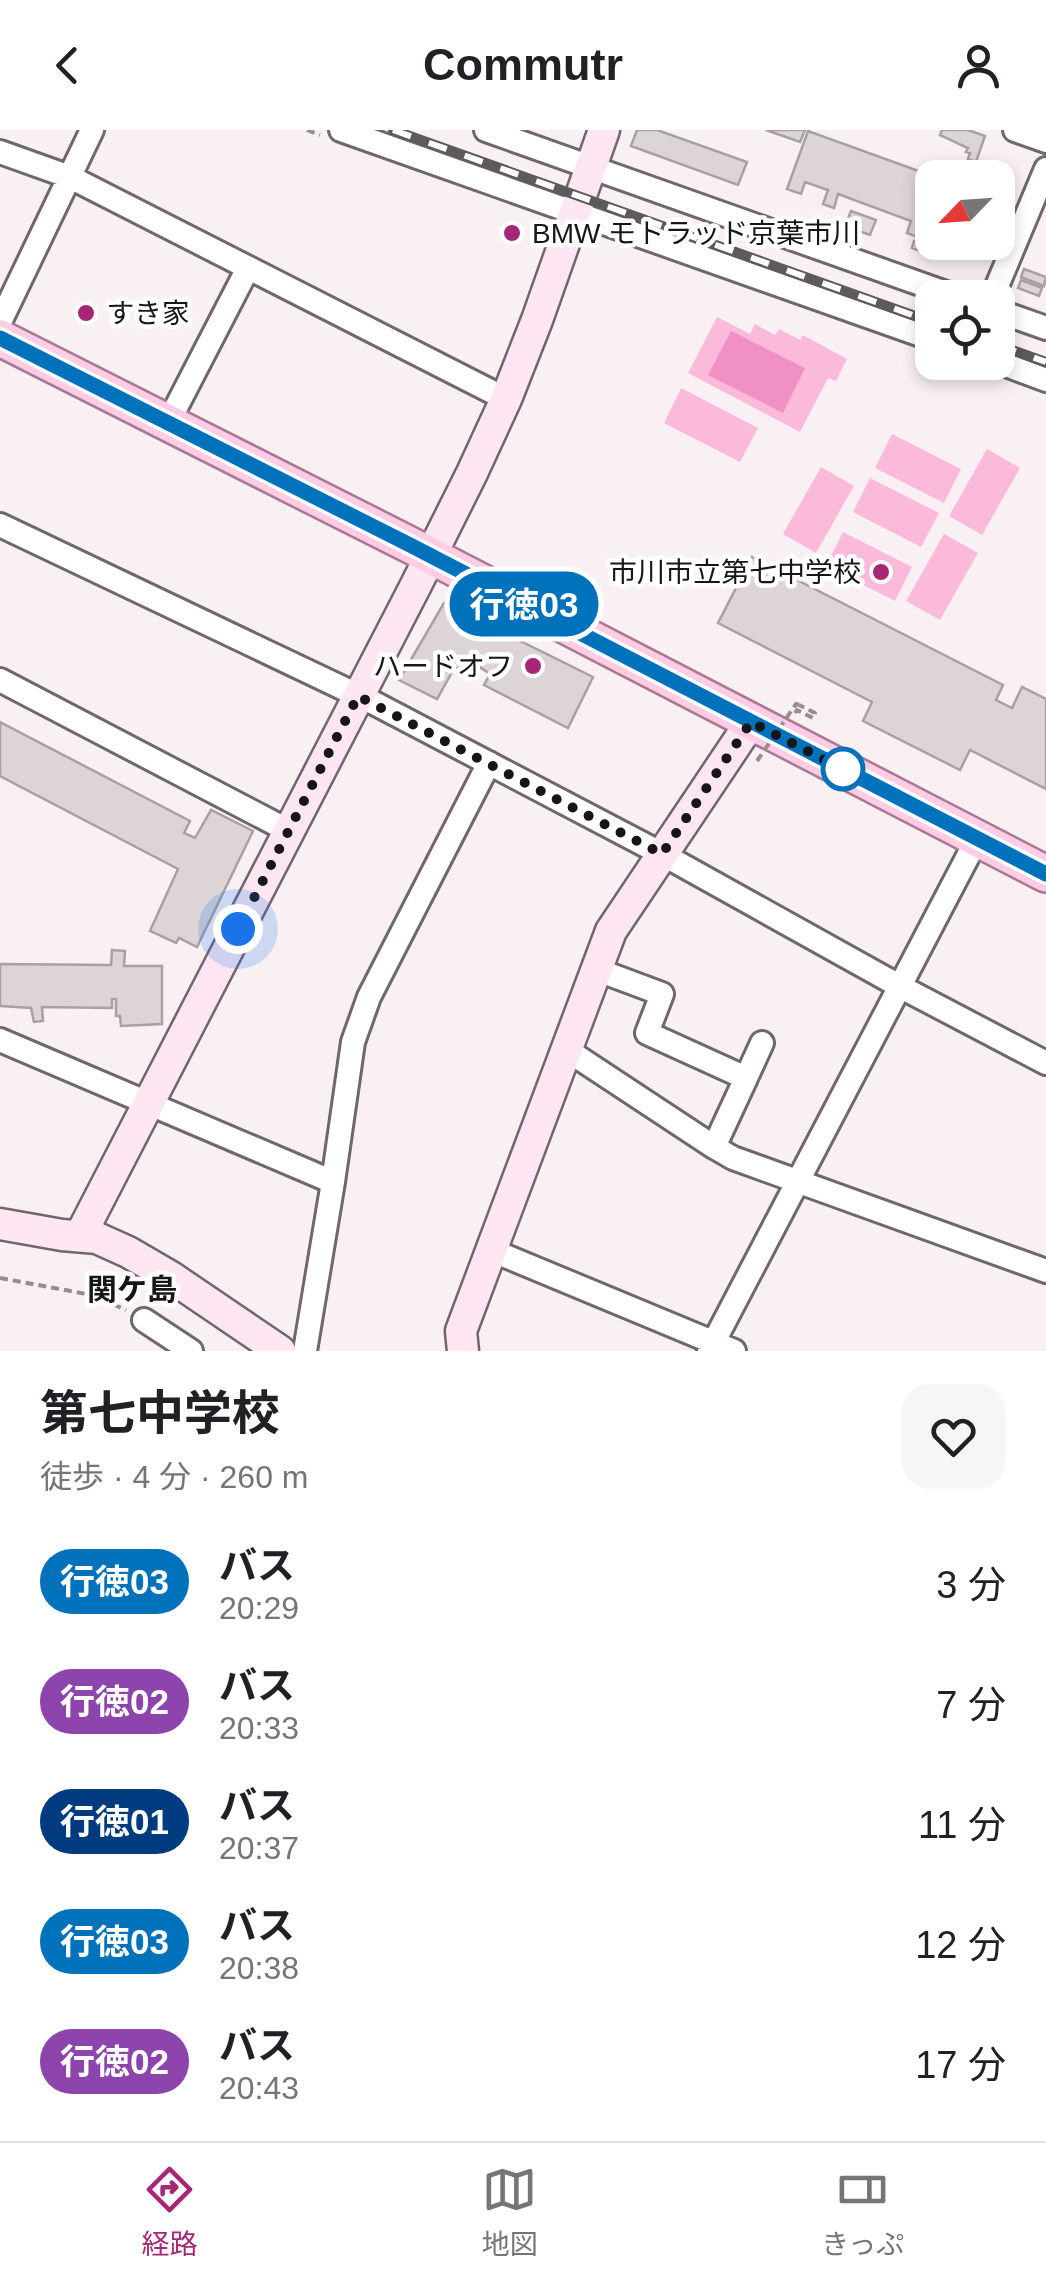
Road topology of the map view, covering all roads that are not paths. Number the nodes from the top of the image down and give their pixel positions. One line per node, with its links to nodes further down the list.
1 (92, 130): 10 (street)
2 (341, 130): 11 (street)
3 (486, 130): 8 (street)
4 (604, 130): 8 (street)
5 (1014, 130): 6 (street)
6 (1046, 141)
7 (0, 152): 10 (street)
8 (591, 167): 11 (street); 14 (street)
9 (1046, 169): 13 (street)
10 (70, 177): 12 (street); 16 (street)
11 (575, 213): 18 (street); 22 (street)
12 (248, 268): 22 (street); 23 (street)
13 (1000, 280)
14 (915, 282)
15 (1015, 317): 17 (street)
16 (0, 322)
17 (1046, 328)
18 (915, 334)
19 (0, 338): 23 (main road)
20 (1015, 368): 21 (street)
21 (1046, 380)
22 (506, 400): 25 (street)
23 (168, 422): 25 (main road)
24 (0, 526): 27 (street)
25 (430, 556): 27 (street); 28 (main road)
26 (0, 680): 30 (street)
27 (358, 696): 29 (street); 30 (street)
28 (751, 722): 31 (main road); 32 (street)
29 (488, 763): 32 (street); 43 (street)
30 (289, 831): 41 (street)
31 (977, 839): 33 (main road); 35 (street)
32 (662, 854): 34 (street); 35 (street)
33 (1046, 874)
34 (595, 969): 38 (street); 40 (street)
35 (901, 987): 39 (street); 44 (street)
36 (0, 1040): 41 (street)
37 (762, 1043): 40 (street)
38 (567, 1050): 42 (street); 47 (street)
39 (1046, 1063)
40 (746, 1078): 42 (street)
41 (148, 1103): 43 (street); 46 (street)
42 (714, 1148): 44 (street)
43 (334, 1182): 53 (street)
44 (798, 1182): 48 (street); 50 (street)
45 (0, 1224): 46 (street)
46 (80, 1236): 52 (street)
47 (491, 1250): 50 (street); 54 (street)
48 (1046, 1271)
49 (144, 1320): 51 (street)
50 (718, 1348)
51 (190, 1351)
52 (280, 1351)
53 (305, 1351)
54 (462, 1351)

